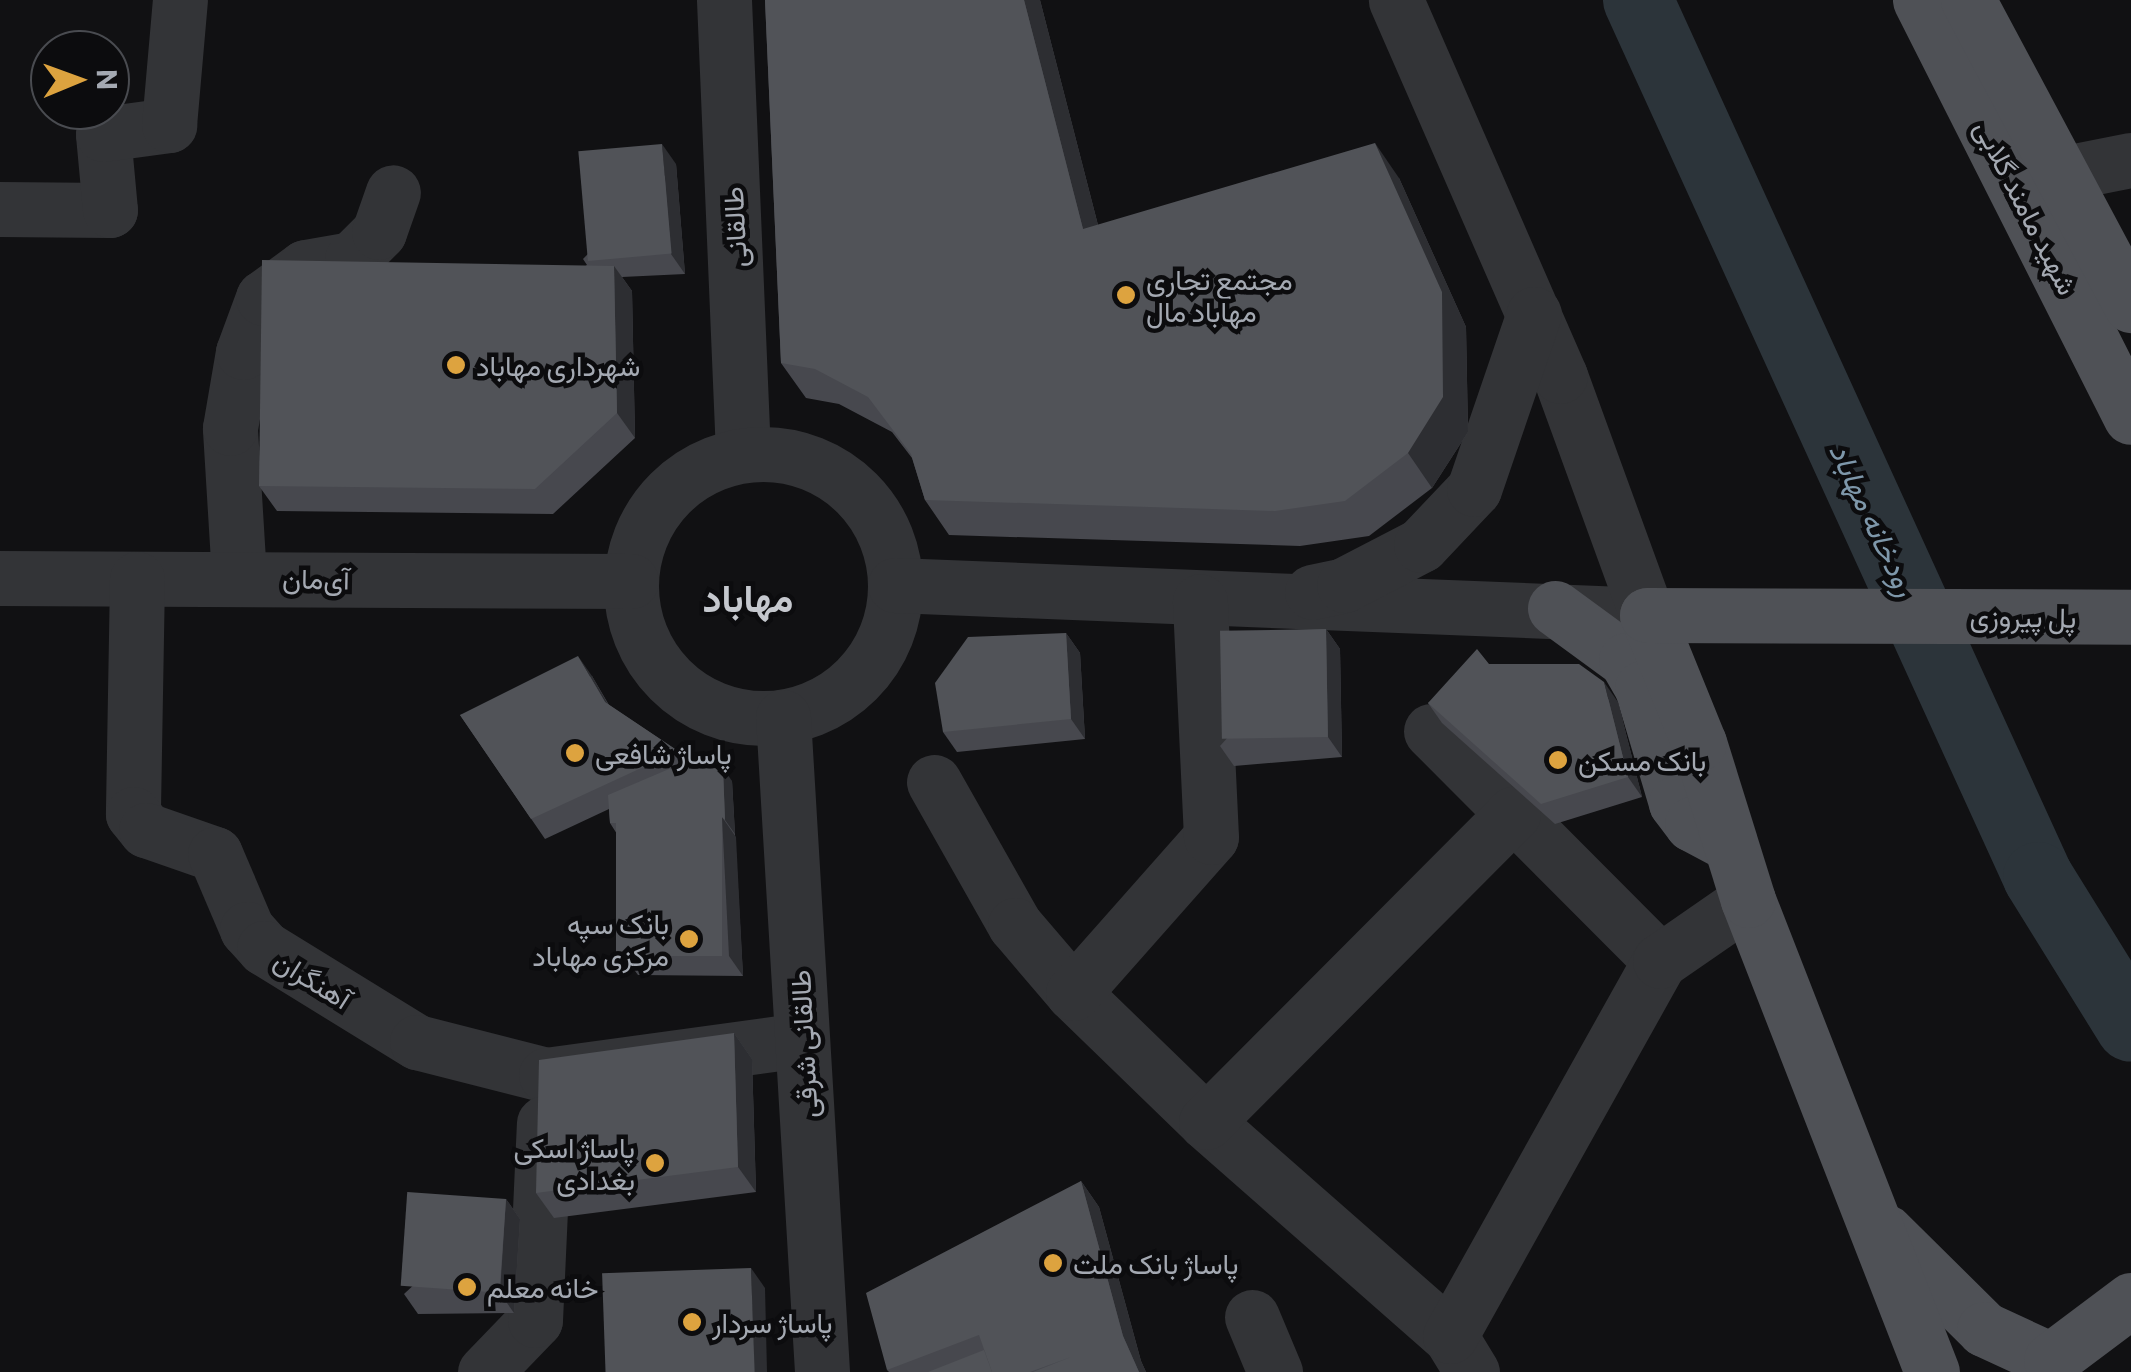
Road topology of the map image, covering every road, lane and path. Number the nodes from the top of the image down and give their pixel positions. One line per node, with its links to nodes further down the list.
1 (180, 0): 9 (street)
2 (724, 0): 13 (street, طالقانی)
3 (1396, 0): 11 (street)
4 (1920, 0): 12 (main road, شهید مامند گلابی)
5 (1968, 0): 7 (main road, شهید مامند گلابی)
6 (2131, 160): 7 (street)
7 (2060, 174): 10 (main road, شهید مامند گلابی)
8 (394, 192): 14 (street)
9 (0, 208)
10 (2131, 305)
11 (1534, 314): 20 (street); 22 (street)
12 (2131, 417)
13 (743, 454): 17 (street); 18 (street)
14 (239, 577): 16 (street, آی‌مان); 17 (street, آی‌مان)
15 (0, 578): 16 (street, آی‌مان)
16 (137, 578): 33 (street, آهنگران)
17 (631, 581): 24 (street)
18 (895, 585): 19 (street); 24 (street)
19 (1200, 601): 20 (street); 31 (street)
20 (1266, 602): 21 (street)
21 (1555, 608): 22 (street); 28 (main road)
22 (1647, 615): 23 (main road, پل پیروزی); 28 (main road)
23 (2126, 617)
24 (783, 717): 32 (street, طالقانی شرقی)
25 (1431, 731): 27 (street)
26 (934, 782): 31 (street)
27 (1512, 814): 30 (street); 34 (street)
28 (1730, 844): 29 (main road)
29 (1748, 900): 30 (street); 35 (main road)
30 (1660, 961): 38 (street)
31 (1073, 994): 34 (street)
32 (802, 1040): 33 (street); 42 (street, طالقانی شرقی)
33 (546, 1075): 41 (street)
34 (1206, 1122): 38 (street)
35 (1864, 1205): 39 (main road); 40 (main road)
36 (2131, 1300): 39 (main road)
37 (1252, 1317): 43 (street)
38 (1461, 1354)
39 (2059, 1358)
40 (1915, 1360)
41 (485, 1372)
42 (822, 1372)
43 (1274, 1372)

